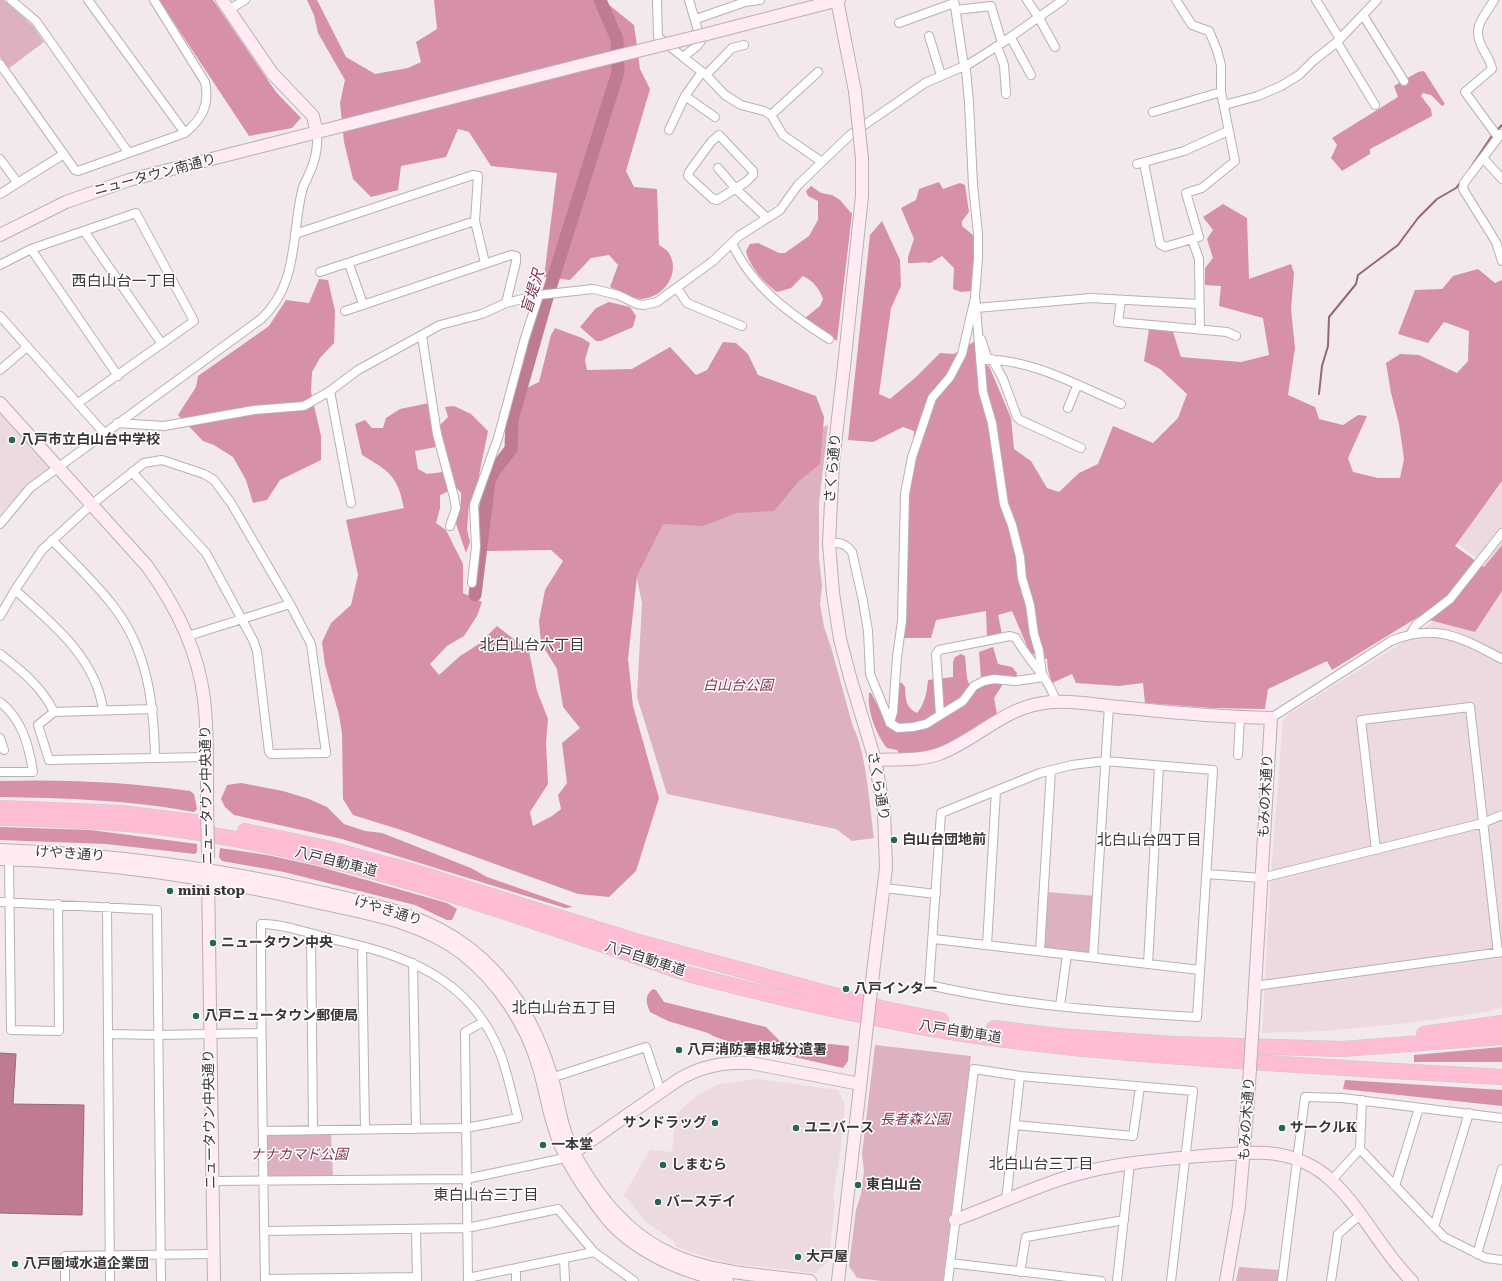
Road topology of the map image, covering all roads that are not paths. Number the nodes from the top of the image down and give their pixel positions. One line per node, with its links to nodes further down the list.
1 (11, 0): 49 (street)
2 (88, 0): 46 (street)
3 (154, 0): 46 (street)
4 (245, 0): 17 (street)
5 (657, 0): 28 (street)
6 (689, 0): 20 (street)
7 (760, 0): 20 (street)
8 (838, 0): 15 (street, ニュータウン南通り); 109 (street, さくら通り, bridge)
9 (1027, 0): 19 (street)
10 (1063, 0): 19 (street)
11 (1316, 0): 24 (street)
12 (1377, 0): 18 (street)
13 (1494, 0): 48 (street)
14 (1179, 1): 36 (street)
15 (825, 2): 47 (street, ニュータウン南通り, bridge)
16 (955, 4): 21 (street); 26 (street); 30 (street)
17 (225, 5): 47 (street)
18 (1363, 15): 24 (street); 35 (street)
19 (1040, 18): 23 (street); 27 (street)
20 (696, 19): 28 (street)
21 (899, 23)
22 (929, 36): 33 (street)
23 (1011, 38): 26 (street); 34 (street)
24 (1339, 41): 39 (street); 40 (street)
25 (744, 45): 32 (street)
26 (1000, 45): 30 (street); 37 (street)
27 (1055, 47)
28 (682, 57): 32 (street)
29 (0, 64): 50 (street)
30 (965, 65): 33 (street); 74 (street)
31 (818, 72): 42 (street)
32 (704, 73): 38 (street); 42 (street)
33 (942, 75): 53 (street)
34 (1031, 75)
35 (1404, 81)
36 (1221, 92): 39 (street); 41 (street)
37 (1006, 94)
38 (685, 96): 43 (street); 44 (street)
39 (1224, 105): 45 (street)
40 (1375, 105)
41 (1153, 112)
42 (771, 115): 53 (street)
43 (715, 117)
44 (669, 130)
45 (1228, 131): 64 (street); 64 (street)
46 (185, 133): 49 (street)
47 (317, 133): 62 (street); 63 (street, ニュータウン南通り)
48 (1500, 135): 52 (street)
49 (128, 152): 50 (street)
50 (64, 154): 56 (street)
51 (0, 158): 56 (street)
52 (1483, 158): 55 (street); 67 (street)
53 (822, 162): 59 (street)
54 (718, 168): 57 (street)
55 (1502, 179)
56 (17, 182): 58 (street)
57 (736, 189): 57 (street); 59 (street)
58 (0, 194)
59 (767, 218): 65 (street)
60 (475, 221): 62 (street); 68 (street); 69 (street)
61 (84, 231): 66 (street); 87 (street); 87 (street)
62 (295, 234): 98 (street)
63 (0, 235)
64 (1192, 239): 78 (street)
65 (732, 243): 72 (street); 86 (street)
66 (31, 249): 70 (street); 91 (street)
67 (1502, 261)
68 (485, 263): 76 (street); 77 (street)
69 (349, 264): 71 (street); 77 (street)
70 (0, 265)
71 (320, 272)
72 (677, 288): 73 (street); 82 (street)
73 (539, 295): 76 (street); 110 (street)
74 (975, 296): 79 (street); 129 (street)
75 (1121, 300): 78 (street); 79 (street); 83 (street)
76 (506, 303): 84 (street)
77 (363, 304): 80 (street)
78 (1199, 304): 83 (street)
79 (976, 308): 89 (street)
80 (345, 311)
81 (0, 316): 88 (street)
82 (742, 326)
83 (1200, 330): 85 (street)
84 (422, 336): 93 (street); 106 (street)
85 (1236, 336)
86 (829, 339)
87 (162, 344): 91 (street)
88 (27, 347): 90 (street); 95 (street)
89 (986, 360): 92 (street); 100 (street); 119 (street)
90 (0, 370)
91 (118, 376): 95 (street)
92 (1077, 386): 96 (street); 97 (street)
93 (330, 391): 98 (street); 103 (street)
94 (0, 402): 101 (street, ニュータウン中央通り)
95 (78, 404): 99 (street)
96 (1121, 404)
97 (1068, 408)
98 (117, 423): 99 (street)
99 (104, 433): 101 (street)
100 (1081, 448)
101 (58, 467): 104 (street, ニュータウン中央通り); 105 (street)
102 (132, 472): 104 (street); 112 (street); 114 (street)
103 (351, 503)
104 (91, 505): 108 (street); 116 (street, ニュータウン中央通り)
105 (0, 524)
106 (450, 526)
107 (1502, 534): 115 (street)
108 (52, 540): 111 (street); 123 (street)
109 (828, 543): 129 (street); 135 (street, さくら通り)
110 (472, 583)
111 (15, 590): 113 (street); 124 (street)
112 (290, 604): 114 (street); 114 (street)
113 (0, 616)
114 (242, 619): 116 (street)
115 (1411, 634): 118 (street); 128 (street)
116 (188, 636): 133 (street, ニュータウン中央通り)
117 (0, 654): 125 (street)
118 (1502, 659)
119 (1043, 675): 121 (street); 126 (street); 126 (street)
120 (0, 702): 139 (street)
121 (1056, 702): 122 (street); 135 (street)
122 (1109, 706): 127 (street); 136 (street)
123 (153, 709): 124 (street); 134 (street)
124 (102, 710): 125 (street)
125 (54, 712): 134 (street)
126 (940, 715): 129 (street)
127 (1240, 718): 128 (street); 132 (street)
128 (1271, 718): 150 (street, もみの木通り)
129 (890, 723)
130 (0, 738): 131 (street)
131 (4, 750)
132 (1238, 755)
133 (206, 757): 134 (street); 148 (street, ニュータウン中央通り, bridge)
134 (155, 758)
135 (875, 760): 151 (street, さくら通り)
136 (1106, 761): 137 (street); 138 (street); 164 (street)
137 (1159, 766): 149 (street); 166 (street)
138 (1051, 770): 140 (street); 161 (street)
139 (0, 772)
140 (996, 791): 152 (street); 159 (street)
141 (0, 808): 177 (highway, 八戸自動車道)
142 (1502, 815): 144 (street)
143 (0, 818): 178 (highway, 八戸自動車道)
144 (1483, 824): 146 (street); 146 (street); 162 (street)
145 (0, 850): 148 (street, けやき通り)
146 (1376, 850): 150 (street)
147 (4, 859): 148 (street, けやき通り); 154 (street)
148 (208, 869): 175 (street, ニュータウン中央通り); 182 (street, けやき通り); 198 (street, けやき通り)
149 (1207, 874): 150 (street); 167 (street)
150 (1261, 878): 168 (street, もみの木通り)
151 (884, 888): 152 (street); 183 (street, さくら通り, bridge)
152 (936, 894): 158 (street)
153 (0, 902): 154 (street)
154 (9, 902): 155 (street); 155 (street)
155 (58, 904): 156 (street)
156 (107, 907): 172 (street); 174 (street)
157 (311, 934): 160 (street); 173 (street); 194 (street)
158 (934, 939): 159 (street); 169 (street)
159 (987, 945): 161 (street)
160 (362, 946): 165 (street); 192 (street)
161 (1040, 951): 163 (street)
162 (1500, 952): 168 (street)
163 (1067, 955): 164 (street); 169 (street)
164 (1093, 957): 166 (street)
165 (413, 963): 170 (street); 193 (street)
166 (1148, 964): 167 (street)
167 (1200, 970): 169 (street)
168 (1255, 986): 197 (street, もみの木通り, bridge)
169 (1060, 1006)
170 (483, 1022): 191 (street); 191 (street)
171 (1502, 1023): 177 (highway)
172 (108, 1034): 174 (street); 217 (street)
173 (261, 1034): 175 (street); 195 (street)
174 (158, 1035): 175 (street); 218 (street)
175 (209, 1035): 204 (street, ニュータウン中央通り)
176 (1502, 1038): 177 (highway)
177 (1273, 1047)
178 (1298, 1065): 179 (highway); 181 (highway)
179 (1502, 1067)
180 (1020, 1076): 184 (street); 190 (street); 210 (street)
181 (1502, 1077)
182 (551, 1078): 185 (street); 198 (street, けやき通り)
183 (860, 1084): 185 (street); 240 (street, さくら通り)
184 (1140, 1087): 190 (street); 199 (street)
185 (661, 1092): 198 (street)
186 (1362, 1100): 187 (street); 196 (street); 200 (street)
187 (1419, 1108): 188 (street); 207 (street)
188 (1469, 1113): 189 (street); 212 (street)
189 (1502, 1118)
190 (1015, 1125): 208 (street)
191 (466, 1128): 193 (street); 203 (street)
192 (365, 1129): 193 (street); 194 (street)
193 (416, 1129)
194 (313, 1130): 195 (street)
195 (263, 1131): 205 (street)
196 (1360, 1149): 206 (street); 207 (street)
197 (1245, 1153): 199 (street); 200 (street); 245 (street, もみの木通り)
198 (569, 1156): 203 (street); 238 (street, けやき通り); 239 (street, けやき通り)
199 (1186, 1157): 201 (street); 244 (street)
200 (1297, 1159): 206 (street); 246 (street)
201 (1130, 1163): 208 (street); 211 (street)
202 (1502, 1169): 220 (street)
203 (466, 1178): 205 (street); 213 (street)
204 (211, 1181): 205 (street); 219 (street, ニュータウン中央通り)
205 (263, 1181): 215 (street)
206 (1331, 1181): 209 (street)
207 (1395, 1186): 212 (street)
208 (1006, 1201): 210 (street)
209 (1360, 1215): 247 (street); 248 (street)
210 (955, 1220): 223 (street)
211 (1124, 1220): 225 (street); 243 (street)
212 (1434, 1227): 220 (street)
213 (467, 1228): 214 (street); 216 (street); 227 (street)
214 (416, 1230): 215 (street); 226 (street)
215 (264, 1231): 228 (street)
216 (594, 1252): 221 (street); 237 (street)
217 (110, 1254): 218 (street); 231 (street); 232 (street)
218 (161, 1254): 219 (street); 233 (street)
219 (212, 1254): 234 (street, ニュータウン中央通り)
220 (1477, 1254): 222 (street)
221 (564, 1258): 224 (street); 236 (street)
222 (1502, 1260)
223 (950, 1263): 225 (street); 241 (street)
224 (516, 1268): 227 (street); 235 (street)
225 (1020, 1272): 242 (street)
226 (417, 1279): 230 (street)
227 (468, 1279)
228 (265, 1280): 229 (street)
229 (316, 1280): 230 (street)
230 (366, 1280)
231 (66, 1281)
232 (110, 1281)
233 (161, 1281)
234 (214, 1281)
235 (516, 1281)
236 (564, 1281)
237 (634, 1281)
238 (727, 1281)
239 (810, 1281)
240 (838, 1281)
241 (948, 1281)
242 (1101, 1281)
243 (1117, 1281)
244 (1171, 1281)
245 (1226, 1281)
246 (1282, 1281)
247 (1331, 1281)
248 (1412, 1281)

